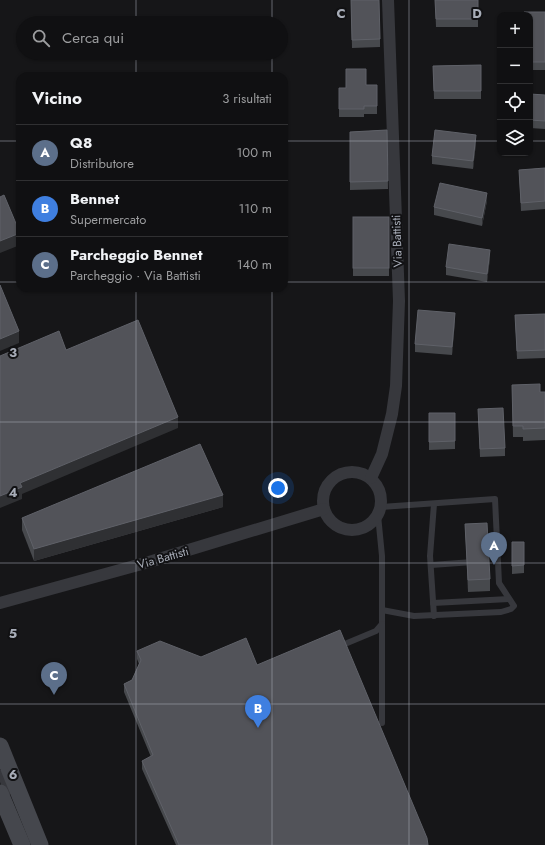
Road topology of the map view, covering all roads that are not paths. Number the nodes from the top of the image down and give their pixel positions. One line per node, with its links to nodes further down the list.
1 (388, 0): 2 (street, Via Battisti)
2 (371, 478): 4 (street); 5 (street)
3 (434, 504): 5 (lane); 7 (lane); 9 (lane)
4 (324, 509): 5 (street); 11 (street, Via Battisti)
5 (380, 511): 13 (lane)
6 (490, 561): 7 (lane)
7 (498, 561): 10 (lane)
8 (483, 562): 9 (lane)
9 (431, 565): 12 (lane)
10 (509, 599): 12 (lane); 14 (lane)
11 (0, 603)
12 (433, 603): 14 (lane)
13 (382, 610): 14 (lane); 15 (lane)
14 (434, 616)
15 (382, 624): 16 (lane); 17 (lane)
16 (335, 649)
17 (382, 723)
18 (0, 746): 22 (main road)
19 (0, 773): 20 (lane)
20 (1, 799): 21 (main road)
21 (22, 845)
22 (40, 845)

